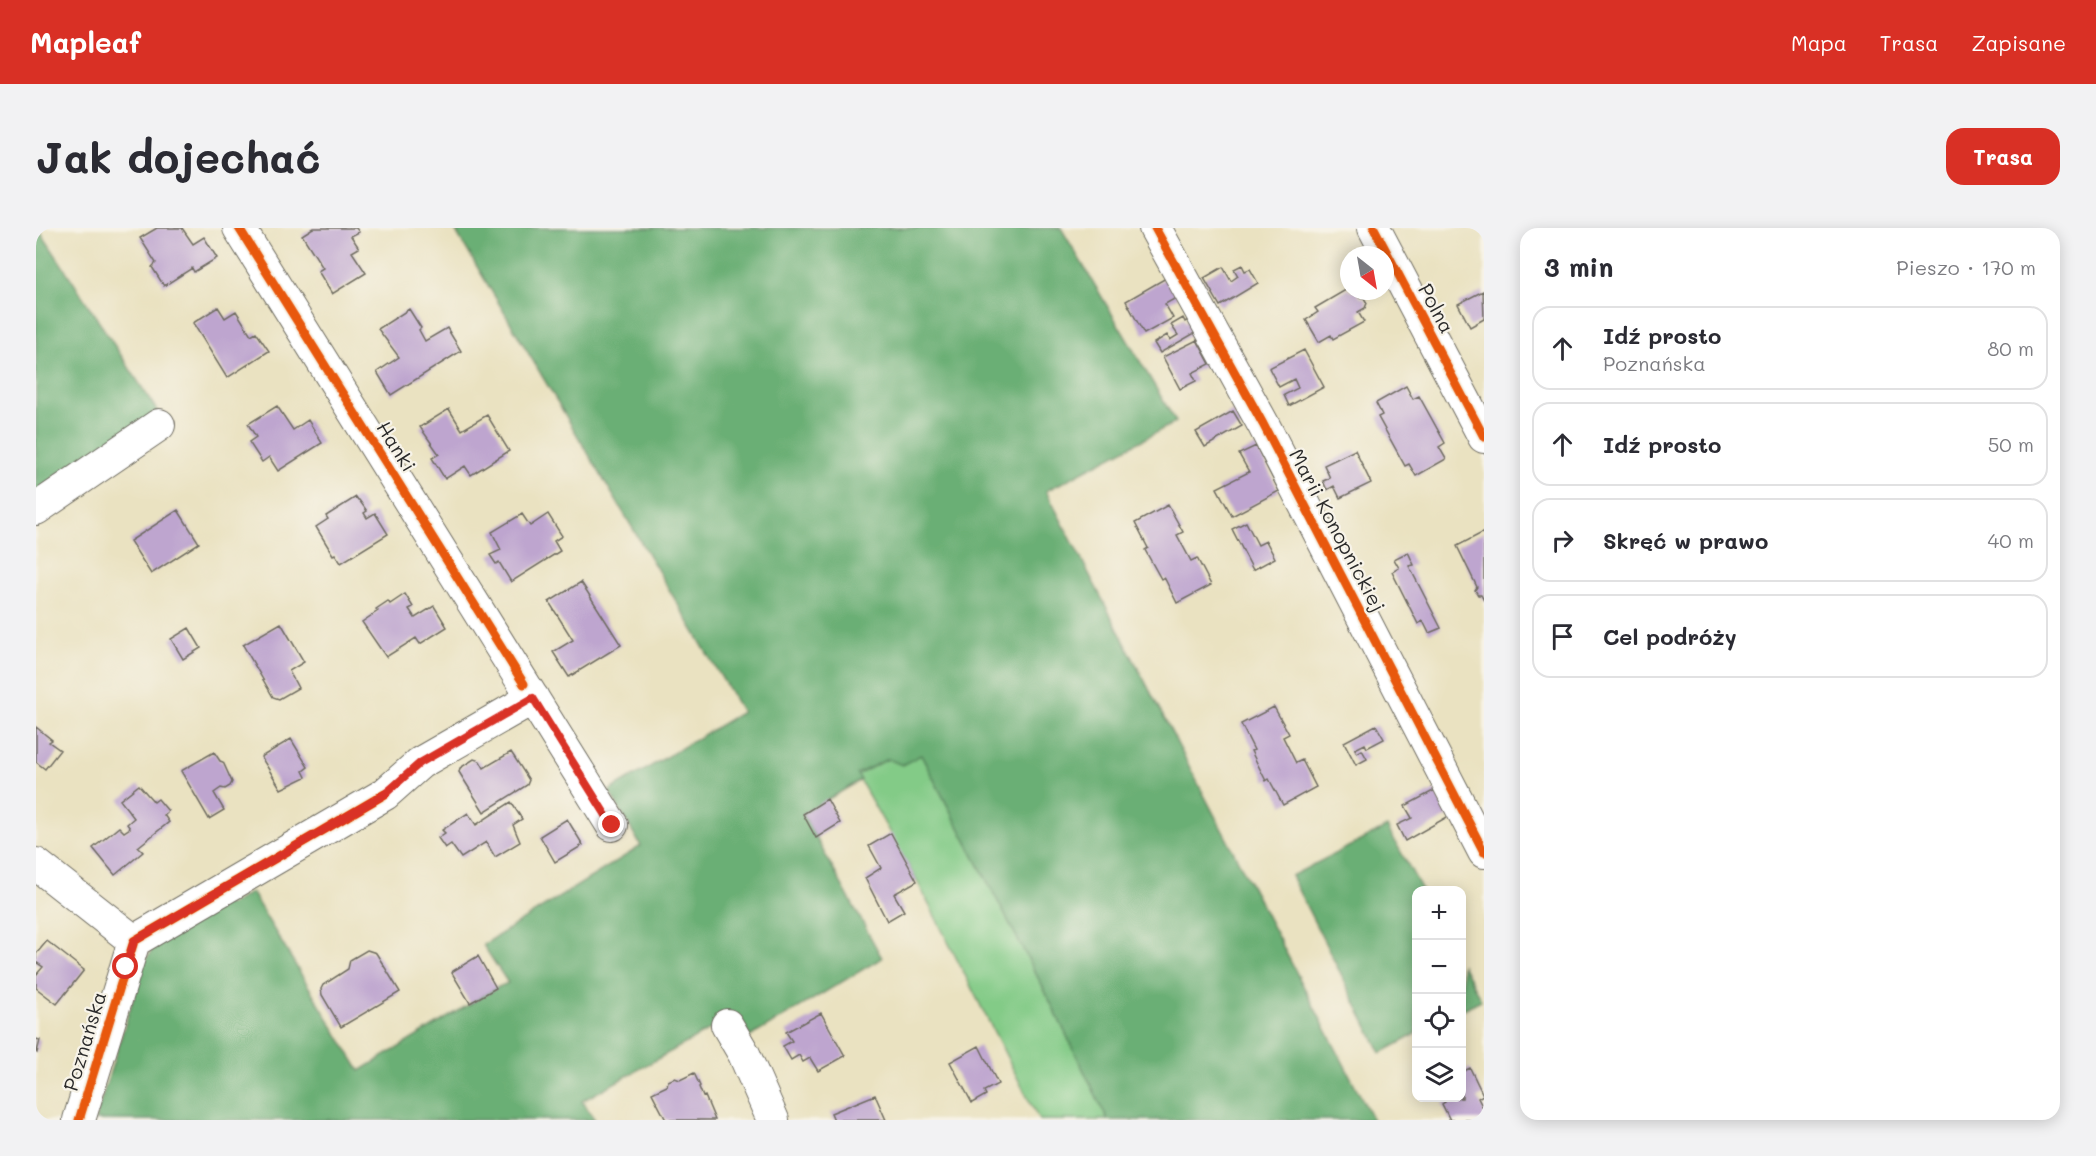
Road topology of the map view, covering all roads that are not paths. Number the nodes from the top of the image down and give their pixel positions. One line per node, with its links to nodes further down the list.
1 (239, 228): 7 (street, Hanki)
2 (1155, 228): 9 (street, Marii Konopnickiej)
3 (1374, 228): 5 (street, Polna)
4 (159, 425): 6 (street)
5 (1484, 437)
6 (36, 509)
7 (529, 691): 8 (street, Hanki); 11 (street)
8 (612, 825)
9 (1484, 852)
10 (36, 864): 11 (street)
11 (134, 941): 13 (street, Poznańska)
12 (727, 1025): 14 (street)
13 (79, 1120)
14 (773, 1120)

